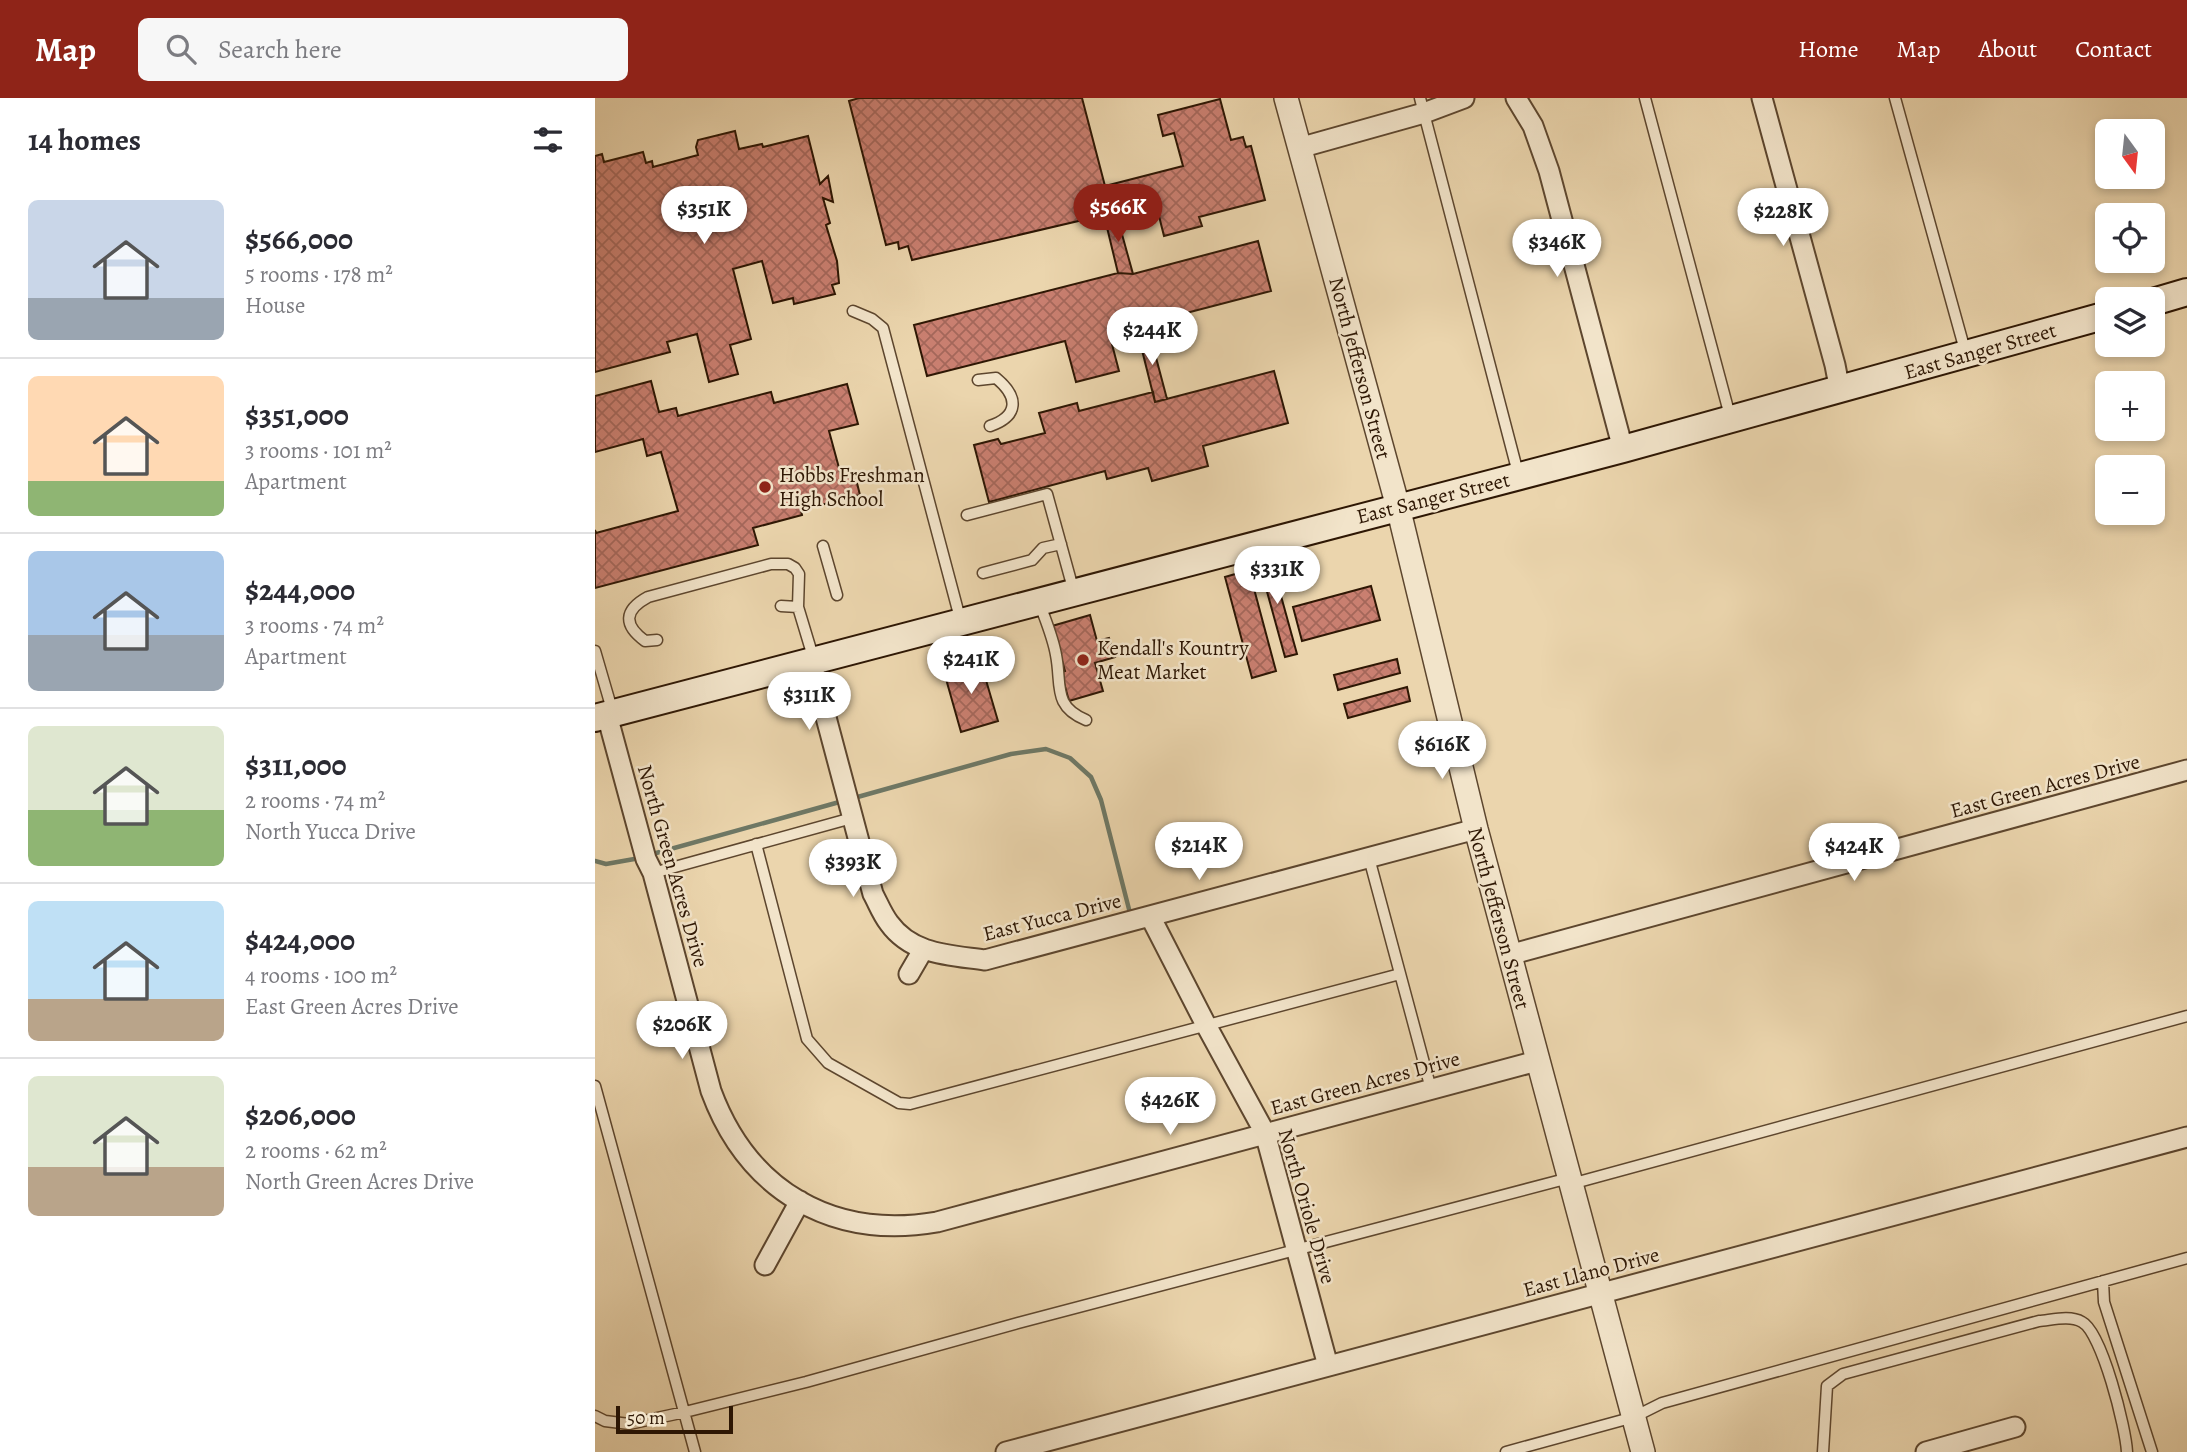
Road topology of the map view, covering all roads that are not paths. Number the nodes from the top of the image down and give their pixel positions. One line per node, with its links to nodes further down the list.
1 (1286, 98): 8 (street, North Jefferson Street)
2 (1464, 98): 7 (street)
3 (1515, 98): 18 (street)
4 (1645, 98): 16 (lane)
5 (1762, 98): 15 (street)
6 (1895, 98): 13 (lane)
7 (1422, 105): 8 (street); 19 (lane)
8 (1299, 148): 20 (street, North Jefferson Street)
9 (2187, 292): 10 (main road)
10 (2165, 298)
11 (853, 311): 30 (lane)
12 (2095, 318): 13 (main road, East Sanger Street)
13 (1966, 355): 15 (main road, East Sanger Street)
14 (978, 380): 17 (lane)
15 (1840, 391): 16 (main road, East Sanger Street)
16 (1731, 420): 18 (main road, East Sanger Street)
17 (989, 426)
18 (1623, 449): 19 (main road, East Sanger Street)
19 (1519, 476): 20 (main road, East Sanger Street)
20 (1398, 507): 25 (main road, East Sanger Street); 38 (street, North Jefferson Street)
21 (967, 515): 22 (lane)
22 (1061, 544): 24 (lane); 25 (lane)
23 (823, 546): 26 (lane)
24 (983, 573)
25 (1074, 592): 27 (main road, East Sanger Street)
26 (837, 595)
27 (1038, 601): 30 (main road, East Sanger Street); 35 (lane)
28 (781, 606): 29 (lane)
29 (798, 607): 31 (lane); 33 (lane)
30 (961, 622): 33 (main road, East Sanger Street)
31 (657, 640)
32 (595, 651): 34 (lane)
33 (812, 661): 34 (main road, East Sanger Street); 37 (street)
34 (605, 716): 41 (street, North Green Acres Drive)
35 (1086, 720)
36 (2187, 770): 44 (street, East Green Acres Drive)
37 (849, 805): 39 (lane); 43 (street)
38 (1476, 829): 40 (street, East Yucca Drive); 44 (street, North Jefferson Street)
39 (756, 844): 41 (lane); 48 (lane)
40 (1369, 858): 42 (street, East Yucca Drive); 46 (lane)
41 (647, 859): 55 (street, North Green Acres Drive)
42 (1150, 916): 43 (street, East Yucca Drive); 48 (street, North Oriole Drive)
43 (923, 950): 45 (street)
44 (1509, 955): 49 (street, North Jefferson Street)
45 (909, 974)
46 (1400, 974): 48 (lane); 51 (lane)
47 (2187, 1016): 54 (lane)
48 (1206, 1025): 52 (street, North Oriole Drive)
49 (1537, 1061): 51 (street, East Green Acres Drive); 54 (street, North Jefferson Street)
50 (595, 1086): 62 (lane)
51 (1431, 1089): 52 (street, East Green Acres Drive)
52 (1265, 1133): 55 (street, East Green Acres Drive); 56 (street, North Oriole Drive)
53 (2187, 1137): 60 (street, East Llano Drive)
54 (1570, 1181): 56 (lane); 60 (street, North Jefferson Street)
55 (800, 1200): 58 (street)
56 (1297, 1250): 61 (street, North Oriole Drive); 62 (lane)
57 (2187, 1258): 59 (lane)
58 (765, 1265)
59 (2103, 1281): 64 (lane); 73 (lane)
60 (1600, 1293): 61 (street, East Llano Drive); 64 (street, North Jefferson Street)
61 (1328, 1366): 67 (street, East Llano Drive)
62 (685, 1412): 63 (lane); 66 (lane)
63 (595, 1416)
64 (1634, 1418): 68 (lane); 69 (street, North Jefferson Street)
65 (2015, 1427): 71 (street)
66 (695, 1452)
67 (1006, 1452)
68 (1506, 1452)
69 (1643, 1452)
70 (1823, 1452): 72 (lane)
71 (1926, 1452)
72 (2127, 1452)
73 (2151, 1452)

